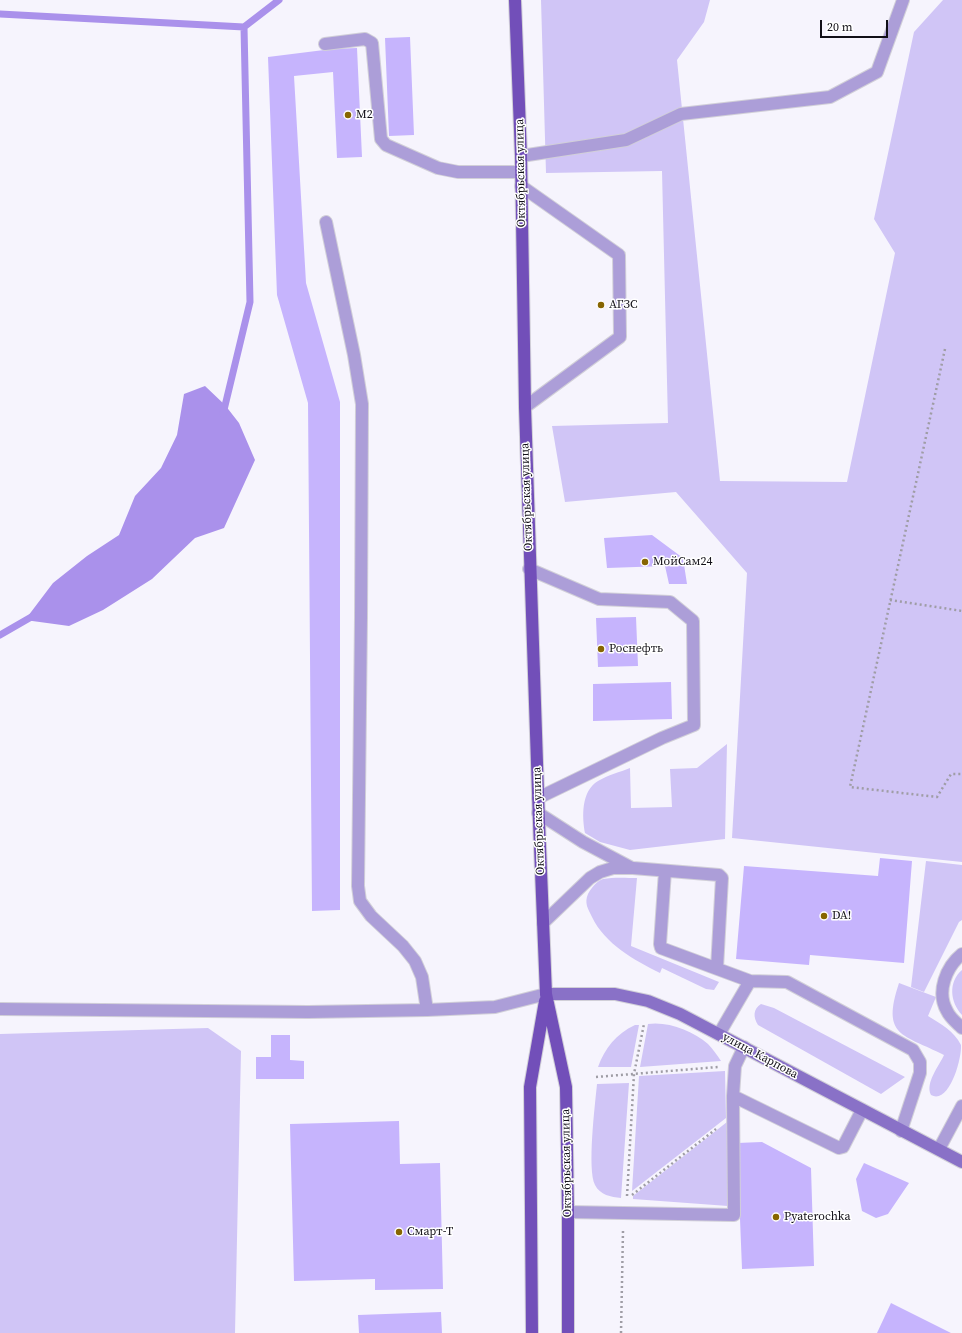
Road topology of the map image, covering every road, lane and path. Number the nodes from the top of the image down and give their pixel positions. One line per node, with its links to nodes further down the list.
1 (515, 0): 4 (main road, Октябрьская улица)
2 (903, 0): 4 (lane)
3 (325, 44): 5 (lane)
4 (521, 156): 5 (main road, Октябрьская улица)
5 (521, 172): 6 (main road, Октябрьская улица)
6 (521, 186): 9 (main road, Октябрьская улица); 9 (lane)
7 (326, 222): 24 (lane)
8 (945, 349): 11 (path)
9 (525, 407): 10 (main road, Октябрьская улица)
10 (530, 569): 14 (main road, Октябрьская улица); 14 (lane)
11 (890, 600): 12 (path); 13 (path)
12 (962, 611)
13 (962, 774)
14 (538, 798): 15 (main road, Октябрьская улица)
15 (538, 813): 16 (lane); 18 (main road, Октябрьская улица)
16 (633, 868): 17 (lane); 18 (lane)
17 (665, 871): 20 (lane); 20 (lane)
18 (543, 923): 22 (main road, Октябрьская улица)
19 (962, 954): 26 (lane)
20 (716, 968): 21 (lane)
21 (750, 981): 27 (lane); 36 (lane)
22 (546, 994): 24 (lane); 27 (main road, улица Карпова); 39 (main road, Октябрьская улица); 41 (main road, Октябрьская улица)
23 (0, 1009): 24 (lane)
24 (426, 1010)
25 (644, 1024): 30 (path)
26 (962, 1028)
27 (719, 1034): 28 (main road, улица Карпова)
28 (744, 1047): 29 (lane); 34 (main road, улица Карпова)
29 (735, 1066): 30 (path); 32 (lane)
30 (634, 1074): 31 (path); 35 (path)
31 (596, 1077)
32 (732, 1096): 34 (lane); 35 (lane)
33 (962, 1106): 37 (lane)
34 (862, 1110): 36 (main road, улица Карпова)
35 (732, 1116): 39 (lane)
36 (901, 1131): 37 (main road, улица Карпова)
37 (938, 1149): 38 (main road, улица Карпова)
38 (962, 1162)
39 (568, 1212): 42 (main road, Октябрьская улица)
40 (624, 1229): 43 (path)
41 (532, 1333)
42 (568, 1333)
43 (621, 1333)

